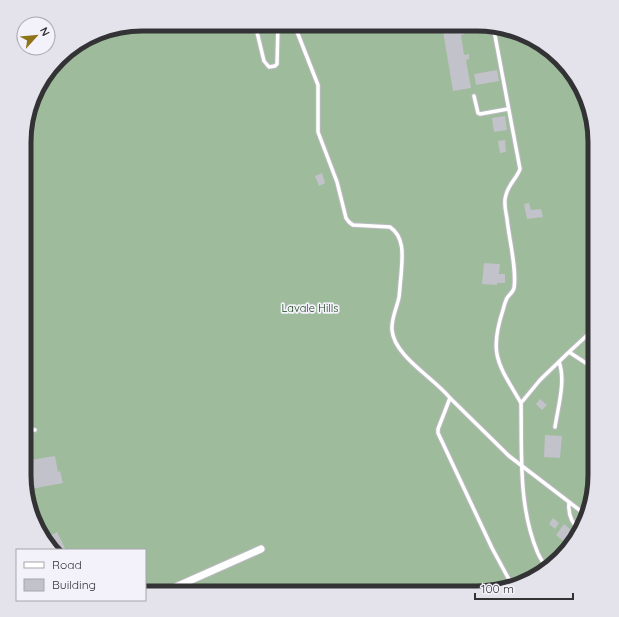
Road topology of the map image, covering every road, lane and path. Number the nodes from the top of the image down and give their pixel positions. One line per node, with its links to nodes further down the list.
1 (256, 31): 2 (lane)
2 (278, 31)
3 (297, 31): 11 (lane)
4 (494, 32): 6 (lane)
5 (474, 96): 6 (lane)
6 (508, 109): 12 (lane)
7 (588, 334): 8 (lane)
8 (569, 352): 9 (lane); 10 (lane)
9 (559, 362): 12 (lane); 13 (lane)
10 (588, 364)
11 (450, 398): 16 (lane); 22 (lane)
12 (521, 403): 16 (lane)
13 (556, 427)
14 (31, 429): 15 (lane)
15 (35, 430)
16 (522, 467): 17 (lane); 21 (lane)
17 (569, 503): 18 (lane); 19 (lane)
18 (582, 512)
19 (576, 526)
20 (261, 550): 23 (street)
21 (544, 564)
22 (510, 581)
23 (178, 586)

